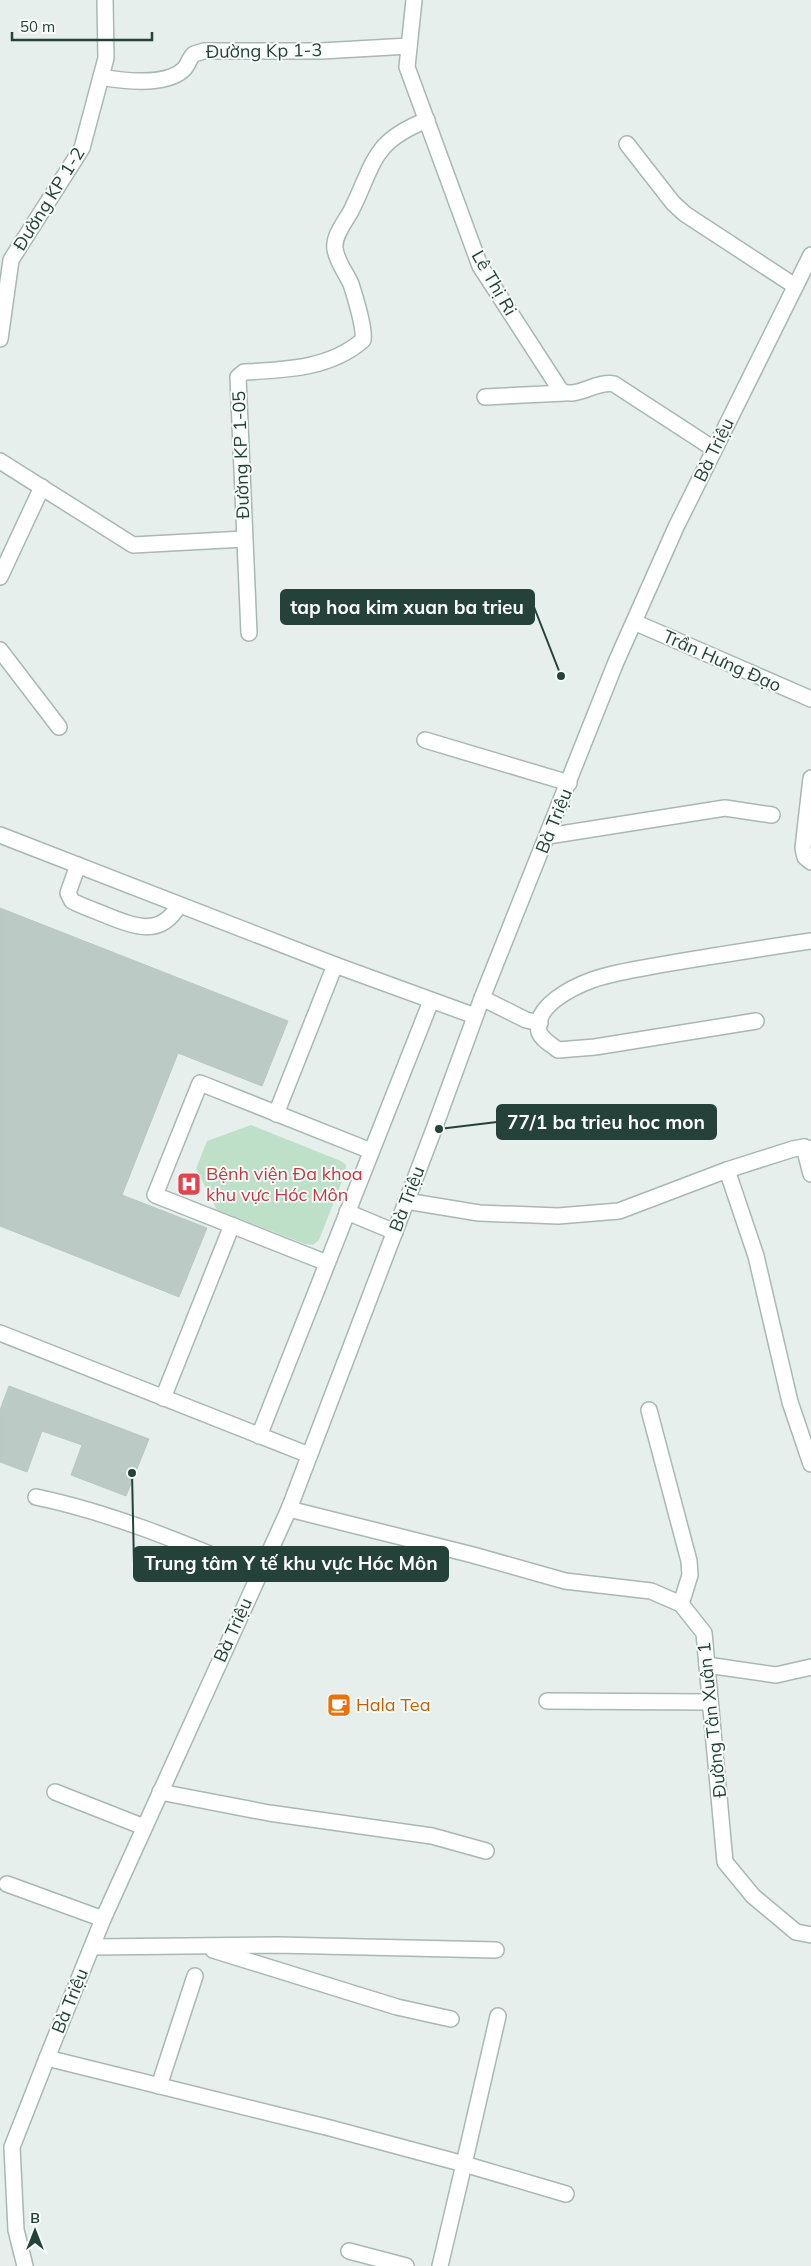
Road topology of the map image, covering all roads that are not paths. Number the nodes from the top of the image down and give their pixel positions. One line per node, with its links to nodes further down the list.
1 (105, 0): 4 (street, Đường KP 1-2)
2 (414, 0): 3 (street, Lê Thị Ri)
3 (409, 46): 4 (street, Đường Kp 1-3); 5 (street, Lê Thị Ri)
4 (101, 77): 9 (street, Đường KP 1-2)
5 (427, 120): 10 (street, Lê Thị Ri); 15 (street, Đường KP 1-05)
6 (627, 144): 8 (street)
7 (811, 255): 8 (street, Bà Triệu)
8 (795, 286): 12 (street, Bà Triệu)
9 (0, 339)
10 (565, 393): 11 (street); 12 (street)
11 (485, 397)
12 (714, 449): 17 (street, Bà Triệu)
13 (0, 461): 14 (street)
14 (42, 487): 15 (street, Đường KP 1-05); 16 (street)
15 (244, 539): 18 (street, Đường KP 1-05)
16 (0, 577)
17 (634, 622): 20 (street, Trần Hưng Đạo); 24 (street, Bà Triệu)
18 (249, 633)
19 (0, 650): 21 (street)
20 (811, 699)
21 (58, 727)
22 (425, 740): 24 (street)
23 (811, 778): 28 (street)
24 (569, 783): 27 (street, Bà Triệu)
25 (772, 816): 27 (street)
26 (0, 834): 29 (street)
27 (548, 836): 33 (street, Bà Triệu)
28 (811, 862)
29 (78, 865): 30 (street); 30 (street)
30 (179, 905): 32 (street)
31 (811, 941): 37 (street)
32 (335, 965): 34 (street); 38 (street)
33 (482, 998): 35 (street, Bà Triệu); 37 (street)
34 (431, 1001): 35 (street); 40 (street)
35 (475, 1016): 43 (street, Bà Triệu)
36 (756, 1021): 37 (street)
37 (540, 1023)
38 (276, 1114): 40 (street); 45 (street)
39 (807, 1148): 41 (street); 42 (street)
40 (371, 1151): 44 (street)
41 (727, 1170): 43 (street); 53 (street)
42 (811, 1174)
43 (406, 1201): 46 (street, Bà Triệu)
44 (347, 1212): 46 (street); 47 (street)
45 (232, 1225): 47 (street); 49 (street)
46 (395, 1232): 52 (street, Bà Triệu)
47 (327, 1263): 51 (street)
48 (0, 1333): 49 (street)
49 (163, 1398): 51 (street)
50 (649, 1410): 57 (street)
51 (259, 1436): 52 (street)
52 (309, 1455): 55 (street, Bà Triệu)
53 (811, 1464)
54 (36, 1497): 56 (street)
55 (289, 1509): 56 (street, Bà Triệu); 57 (street, Đường Tân Xuân 1)
56 (258, 1574): 63 (street, Bà Triệu)
57 (680, 1604): 58 (street, Đường Tân Xuân 1)
58 (707, 1665): 59 (street); 61 (street, Đường Tân Xuân 1)
59 (811, 1666)
60 (547, 1702): 61 (street)
61 (710, 1702): 68 (street, Đường Tân Xuân 1)
62 (54, 1792): 64 (street)
63 (160, 1792): 64 (street, Bà Triệu); 65 (street)
64 (144, 1827): 67 (street, Bà Triệu)
65 (486, 1851)
66 (6, 1884): 67 (street)
67 (103, 1919): 70 (street, Bà Triệu)
68 (811, 1935)
69 (199, 1946): 70 (street); 71 (street); 74 (street)
70 (92, 1947): 75 (street, Bà Triệu)
71 (496, 1950)
72 (195, 1976): 76 (street)
73 (498, 2016): 78 (street)
74 (450, 2019)
75 (46, 2058): 76 (street); 77 (street, Bà Triệu)
76 (159, 2086): 78 (street)
77 (6, 2150): 81 (street)
78 (464, 2164): 79 (street); 83 (street)
79 (566, 2194)
80 (349, 2252): 82 (street)
81 (25, 2266)
82 (406, 2266)
83 (440, 2266)

